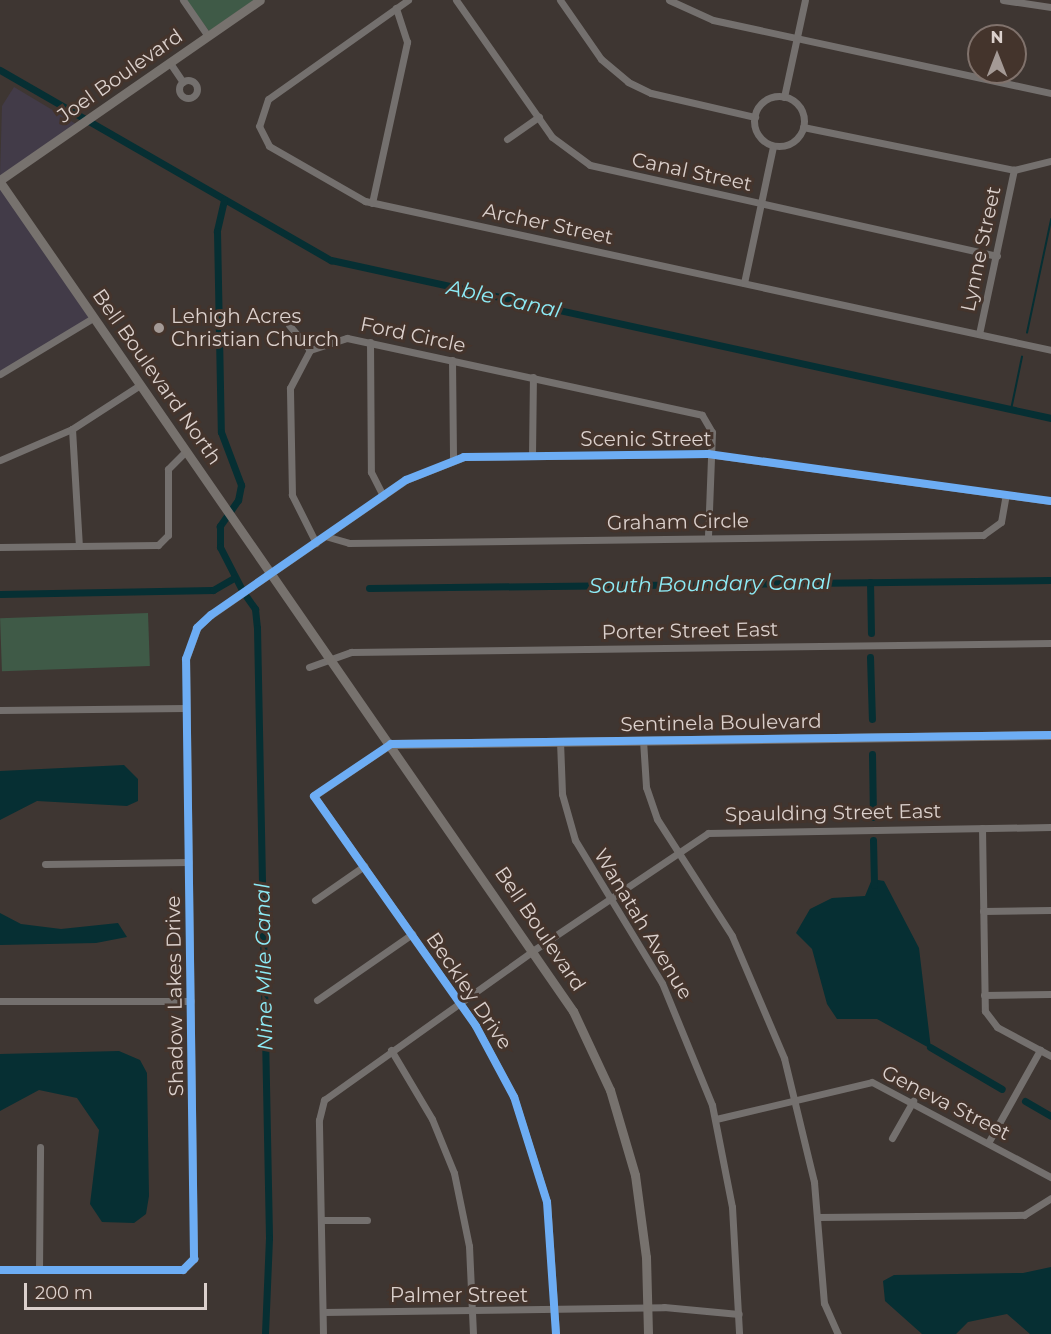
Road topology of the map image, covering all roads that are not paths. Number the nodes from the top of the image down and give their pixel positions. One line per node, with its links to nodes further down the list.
1 (183, 0): 12 (street)
2 (260, 0): 12 (street, Joel Boulevard)
3 (408, 0): 11 (street, Archer Street)
4 (456, 0): 18 (street, Canal Street)
5 (560, 0): 19 (street)
6 (669, 0): 13 (street)
7 (805, 0): 13 (street)
8 (1003, 0): 9 (street)
9 (1017, 1): 10 (street)
10 (1051, 7)
11 (396, 8): 26 (street); 26 (street, Archer Street)
12 (208, 36): 14 (street, Joel Boulevard)
13 (797, 38): 16 (street); 17 (street)
14 (170, 63): 15 (street); 25 (street, Joel Boulevard)
15 (183, 82)
16 (1051, 93)
17 (784, 97): 19 (street); 20 (street)
18 (539, 117): 21 (street); 27 (street, Canal Street)
19 (755, 117): 22 (street)
20 (803, 127): 22 (street); 24 (street)
21 (507, 139)
22 (773, 146): 27 (street)
23 (1051, 161): 24 (street)
24 (1014, 170): 28 (street, Lynne Street)
25 (0, 181): 30 (street, Bell Boulevard North)
26 (372, 203): 29 (street, Archer Street)
27 (761, 204): 28 (street, Canal Street); 29 (street)
28 (997, 256): 32 (street, Lynne Street)
29 (744, 283): 32 (street, Archer Street)
30 (93, 318): 37 (street); 39 (street, Bell Boulevard North)
31 (289, 325): 34 (street)
32 (979, 334): 35 (street, Archer Street)
33 (370, 342): 34 (street, Ford Circle); 36 (street, Ford Circle); 47 (street)
34 (310, 350): 51 (street)
35 (1051, 350)
36 (452, 360): 38 (street, Ford Circle); 44 (street)
37 (0, 374)
38 (533, 377): 42 (street, Ford Circle); 43 (street)
39 (140, 385): 40 (street); 41 (street, Bell Boulevard North)
40 (72, 429): 45 (street); 52 (street)
41 (186, 451): 52 (street); 54 (street, Bell Boulevard North)
42 (708, 454): 43 (street, Scenic Street); 46 (street, Scenic Street); 50 (street)
43 (532, 455): 44 (street, Scenic Street)
44 (453, 459): 47 (street, Scenic Street)
45 (0, 460)
46 (1006, 495): 48 (street, Scenic Street); 50 (street, Graham Circle)
47 (383, 496): 49 (street, Scenic Street)
48 (1051, 501)
49 (325, 536): 50 (street, Graham Circle); 51 (street, Scenic Street)
50 (708, 538)
51 (316, 543): 54 (street, Scenic Street)
52 (79, 546): 53 (street)
53 (0, 547)
54 (271, 573): 55 (street, Bell Boulevard North); 59 (street, Shadow Lakes Drive)
55 (285, 592): 57 (street, Bell Boulevard)
56 (1051, 643): 57 (street, Porter Street East)
57 (330, 656): 58 (street); 64 (street, Bell Boulevard)
58 (309, 667)
59 (186, 708): 60 (street); 68 (street, Shadow Lakes Drive)
60 (0, 710)
61 (1051, 735): 62 (street, Sentinela Boulevard)
62 (643, 740): 63 (street, Sentinela Boulevard); 67 (street)
63 (560, 741): 64 (street, Sentinela Boulevard); 71 (street, Wanatah Avenue)
64 (391, 744): 70 (street, Beckley Drive); 76 (street, Bell Boulevard)
65 (1051, 827): 66 (street, Spaulding Street East)
66 (982, 828): 67 (street, Spaulding Street East); 74 (street)
67 (678, 850): 71 (street, Spaulding Street East); 86 (street)
68 (189, 862): 69 (street); 81 (street, Shadow Lakes Drive)
69 (45, 864)
70 (364, 866): 72 (street); 75 (street, Beckley Drive)
71 (609, 898): 76 (street, Spaulding Street East); 88 (street, Wanatah Avenue)
72 (315, 900)
73 (1051, 910): 74 (street)
74 (983, 911): 77 (street)
75 (412, 934): 79 (street); 82 (street, Beckley Drive)
76 (534, 950): 82 (street, Spaulding Street East); 99 (street, Bell Boulevard)
77 (984, 994): 78 (street); 84 (street)
78 (1051, 994)
79 (317, 1000)
80 (0, 1001): 81 (street)
81 (191, 1001): 98 (street, Shadow Lakes Drive)
82 (459, 1002): 83 (street, Spaulding Street East); 100 (street, Beckley Drive)
83 (391, 1050): 95 (street, Spaulding Street East); 101 (street)
84 (1040, 1050): 85 (street); 90 (street)
85 (1051, 1056)
86 (796, 1098): 87 (street, Geneva Street); 88 (street, Geneva Street); 94 (street)
87 (913, 1101): 89 (street); 90 (street, Geneva Street)
88 (716, 1119): 103 (street, Wanatah Avenue)
89 (892, 1138)
90 (988, 1143): 92 (street, Geneva Street)
91 (40, 1147): 98 (street)
92 (1051, 1177)
93 (1051, 1198): 94 (street)
94 (818, 1217): 109 (street)
95 (321, 1220): 96 (street); 102 (street, Spaulding Street East)
96 (367, 1220)
97 (0, 1270): 98 (street, Shadow Lakes Drive)
98 (39, 1270)
99 (648, 1309): 100 (street, Palmer Street); 103 (street, Palmer Street); 107 (street, Bell Boulevard)
100 (556, 1310): 101 (street, Palmer Street); 106 (street, Beckley Drive)
101 (473, 1311): 102 (street, Palmer Street); 105 (street)
102 (323, 1312): 104 (street, Spaulding Street East)
103 (739, 1314): 108 (street, Wanatah Avenue)
104 (323, 1334)
105 (473, 1334)
106 (556, 1334)
107 (648, 1334)
108 (739, 1334)
109 (838, 1334)

